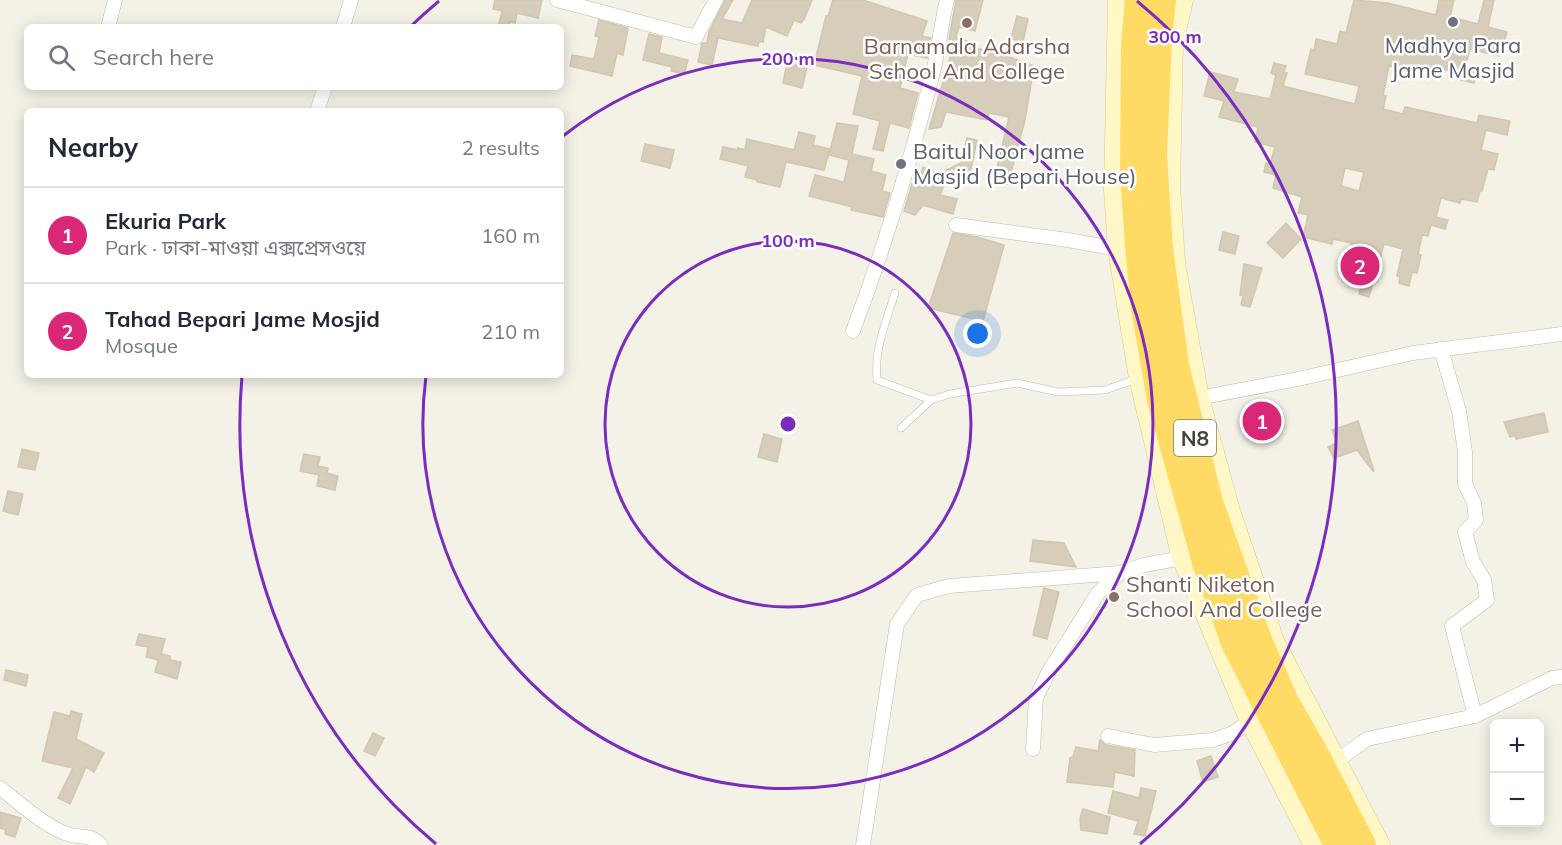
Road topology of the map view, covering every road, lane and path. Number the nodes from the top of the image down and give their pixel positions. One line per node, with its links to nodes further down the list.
1 (115, 0): 11 (street)
2 (351, 0): 12 (street)
3 (557, 0): 10 (street)
4 (716, 0): 10 (street)
5 (947, 0): 18 (street)
6 (1118, 0): 16 (main road)
7 (1138, 0): 37 (highway, N8)
8 (1163, 0): 38 (highway, N8)
9 (1184, 0): 22 (main road)
10 (605, 6)
11 (109, 24)
12 (344, 24)
13 (324, 90): 14 (street)
14 (318, 108)
15 (956, 225): 16 (street)
16 (1118, 249): 21 (main road)
17 (895, 293): 23 (lane)
18 (853, 331)
19 (1562, 334): 20 (street)
20 (1441, 349): 22 (street); 28 (street)
21 (1139, 378): 23 (lane); 25 (main road)
22 (1199, 398): 32 (main road)
23 (932, 400): 24 (lane)
24 (902, 428)
25 (1182, 558): 26 (street); 29 (main road)
26 (1120, 573): 31 (street); 35 (street)
27 (1562, 676): 28 (street)
28 (1475, 716): 32 (street)
29 (1250, 721): 30 (street); 36 (main road)
30 (1108, 736)
31 (1033, 749)
32 (1337, 761): 39 (main road)
33 (0, 788): 34 (street)
34 (101, 845)
35 (863, 845)
36 (1314, 845)
37 (1337, 845)
38 (1363, 845)
39 (1380, 845)

